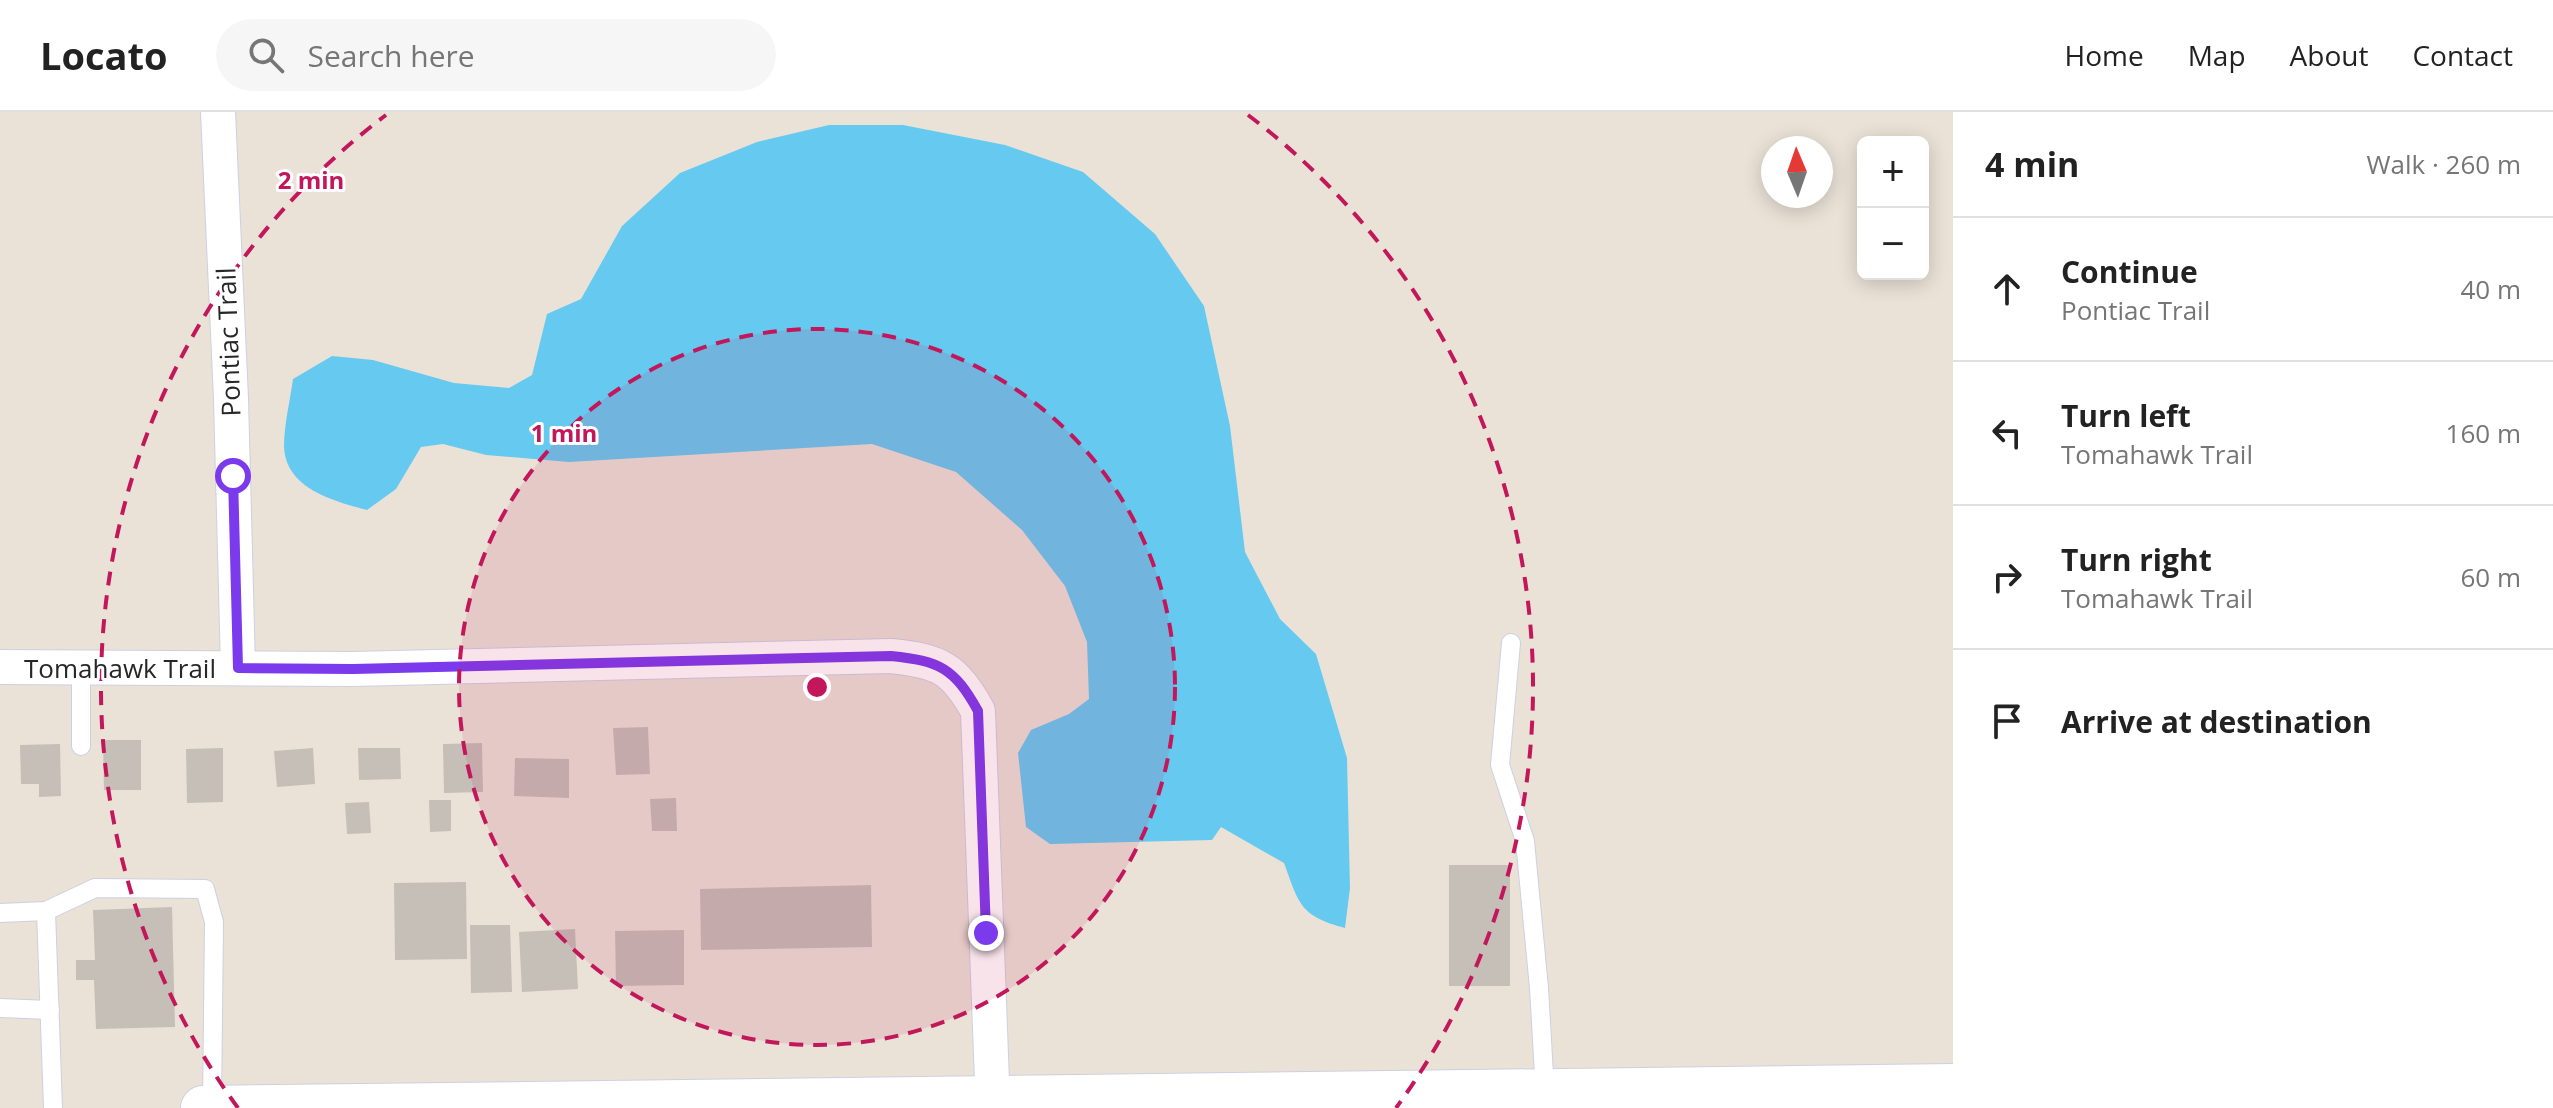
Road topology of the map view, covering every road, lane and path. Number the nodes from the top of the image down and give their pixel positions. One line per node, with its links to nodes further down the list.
1 (218, 112): 5 (street, Pontiac Trail)
2 (1511, 643): 12 (lane)
3 (0, 667): 4 (street, Tomahawk Trail)
4 (81, 667): 5 (street, Tomahawk Trail); 6 (lane)
5 (238, 668): 14 (street, Tomahawk Trail)
6 (81, 746)
7 (46, 911): 8 (lane); 10 (lane); 20 (lane)
8 (0, 913)
9 (0, 1008): 10 (lane)
10 (50, 1010): 18 (lane)
11 (1953, 1086): 13 (main road)
12 (1545, 1092): 13 (main road); 14 (main road)
13 (1841, 1098)
14 (993, 1104): 15 (main road)
15 (748, 1105): 16 (main road)
16 (592, 1106): 17 (main road)
17 (443, 1107): 21 (main road)
18 (53, 1108)
19 (203, 1108): 20 (main road)
20 (212, 1108): 21 (main road)
21 (264, 1108)

